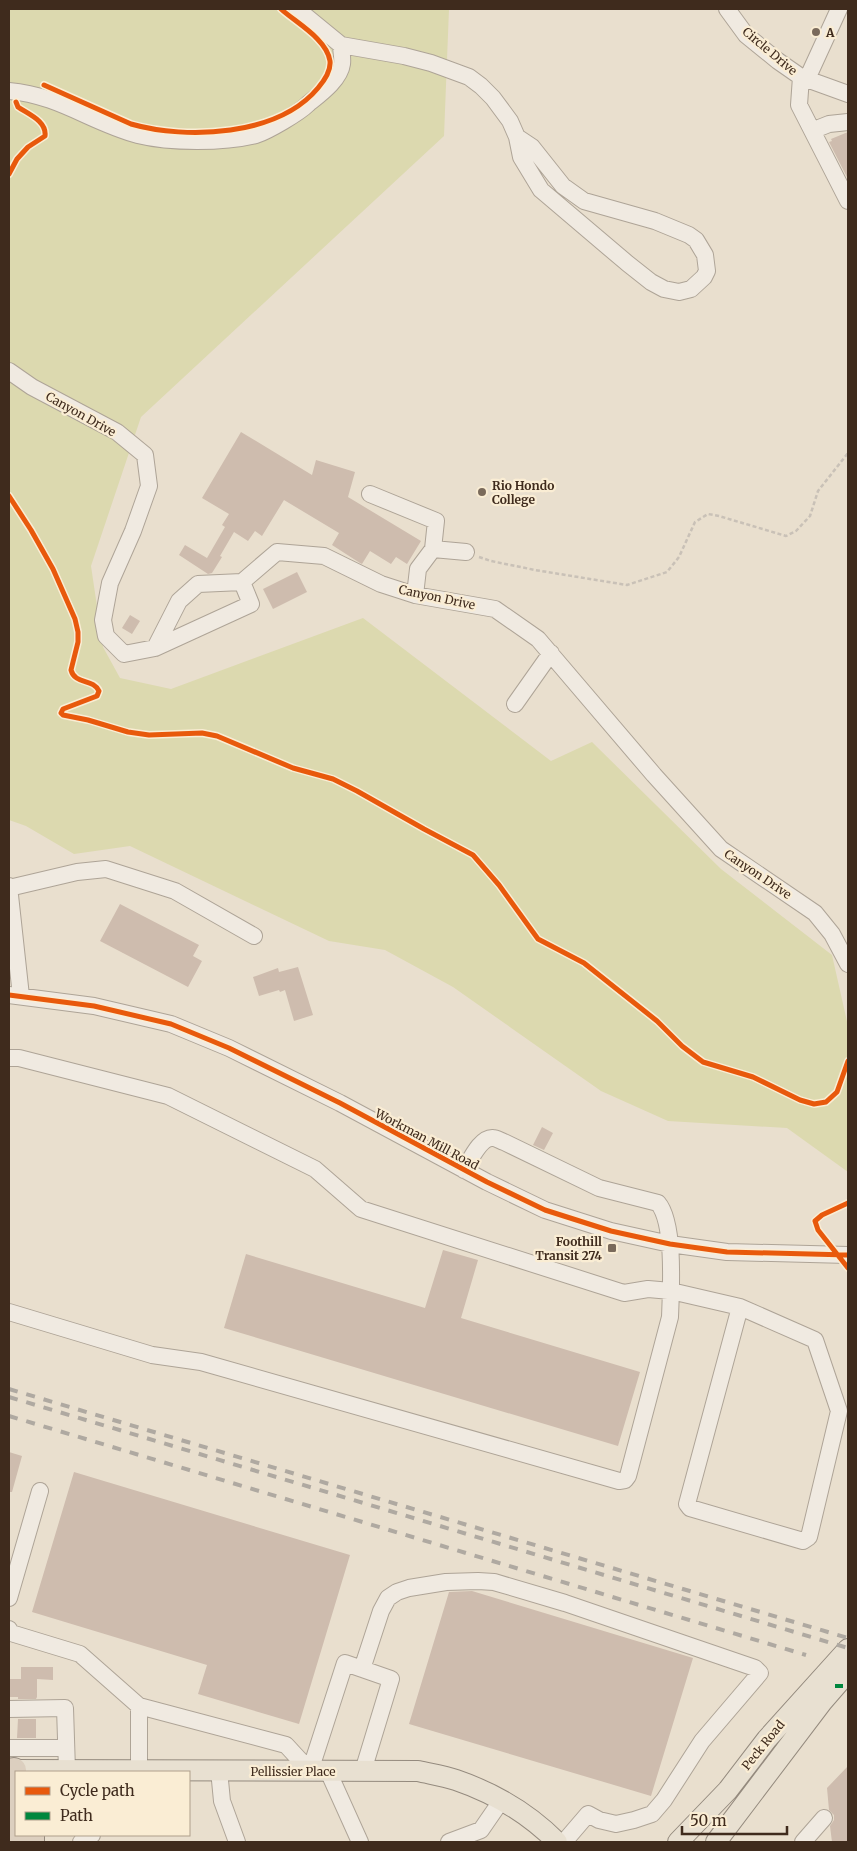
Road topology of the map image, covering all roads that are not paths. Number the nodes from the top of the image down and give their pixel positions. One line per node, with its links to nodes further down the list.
1 (297, 9): 4 (street)
2 (727, 9): 5 (street, Circle Drive)
3 (840, 9): 5 (street)
4 (341, 45): 6 (street); 10 (street)
5 (804, 78): 7 (street, Circle Drive); 9 (street)
6 (9, 92)
7 (848, 94)
8 (848, 122): 9 (street)
9 (814, 130): 11 (street)
10 (517, 137): 10 (street)
11 (848, 200)
12 (9, 370): 18 (street, Canyon Drive)
13 (370, 494): 14 (street)
14 (433, 548): 15 (street); 17 (street)
15 (466, 552)
16 (242, 582): 17 (street, Canyon Drive); 18 (street); 18 (street)
17 (415, 594): 19 (street, Canyon Drive)
18 (155, 648)
19 (551, 653): 20 (street); 23 (street, Canyon Drive)
20 (515, 704)
21 (9, 888): 22 (street); 24 (street)
22 (254, 936)
23 (848, 964)
24 (15, 996): 26 (street, Workman Mill Road)
25 (9, 1058): 29 (street)
26 (464, 1170): 27 (street, Workman Mill Road); 27 (street)
27 (670, 1244): 28 (street, Workman Mill Road); 29 (street)
28 (848, 1256)
29 (671, 1292): 30 (street); 31 (street)
30 (740, 1307): 30 (street)
31 (9, 1312)
32 (40, 1491): 33 (street)
33 (9, 1598)
34 (9, 1629): 38 (street)
35 (848, 1649): 56 (main road, Peck Road)
36 (362, 1669): 46 (street); 47 (street); 55 (street)
37 (848, 1672): 57 (main road, Peck Road)
38 (140, 1706): 43 (street); 46 (street)
39 (9, 1709): 40 (street)
40 (66, 1748): 41 (street); 42 (street)
41 (12, 1766): 42 (main road, Pellissier Place); 50 (highway)
42 (67, 1770): 43 (main road, Pellissier Place)
43 (139, 1770): 45 (main road, Pellissier Place)
44 (219, 1770): 45 (main road, Pellissier Place); 46 (main road, Pellissier Place); 51 (street)
45 (163, 1771)
46 (319, 1771): 47 (main road, Pellissier Place); 52 (street)
47 (363, 1771): 48 (main road, Pellissier Place)
48 (502, 1801): 53 (street); 54 (main road, Pellissier Place)
49 (824, 1818): 58 (street)
50 (9, 1842)
51 (237, 1842)
52 (360, 1842)
53 (449, 1842)
54 (558, 1842)
55 (564, 1842)
56 (678, 1842)
57 (716, 1842)
58 (803, 1842)

